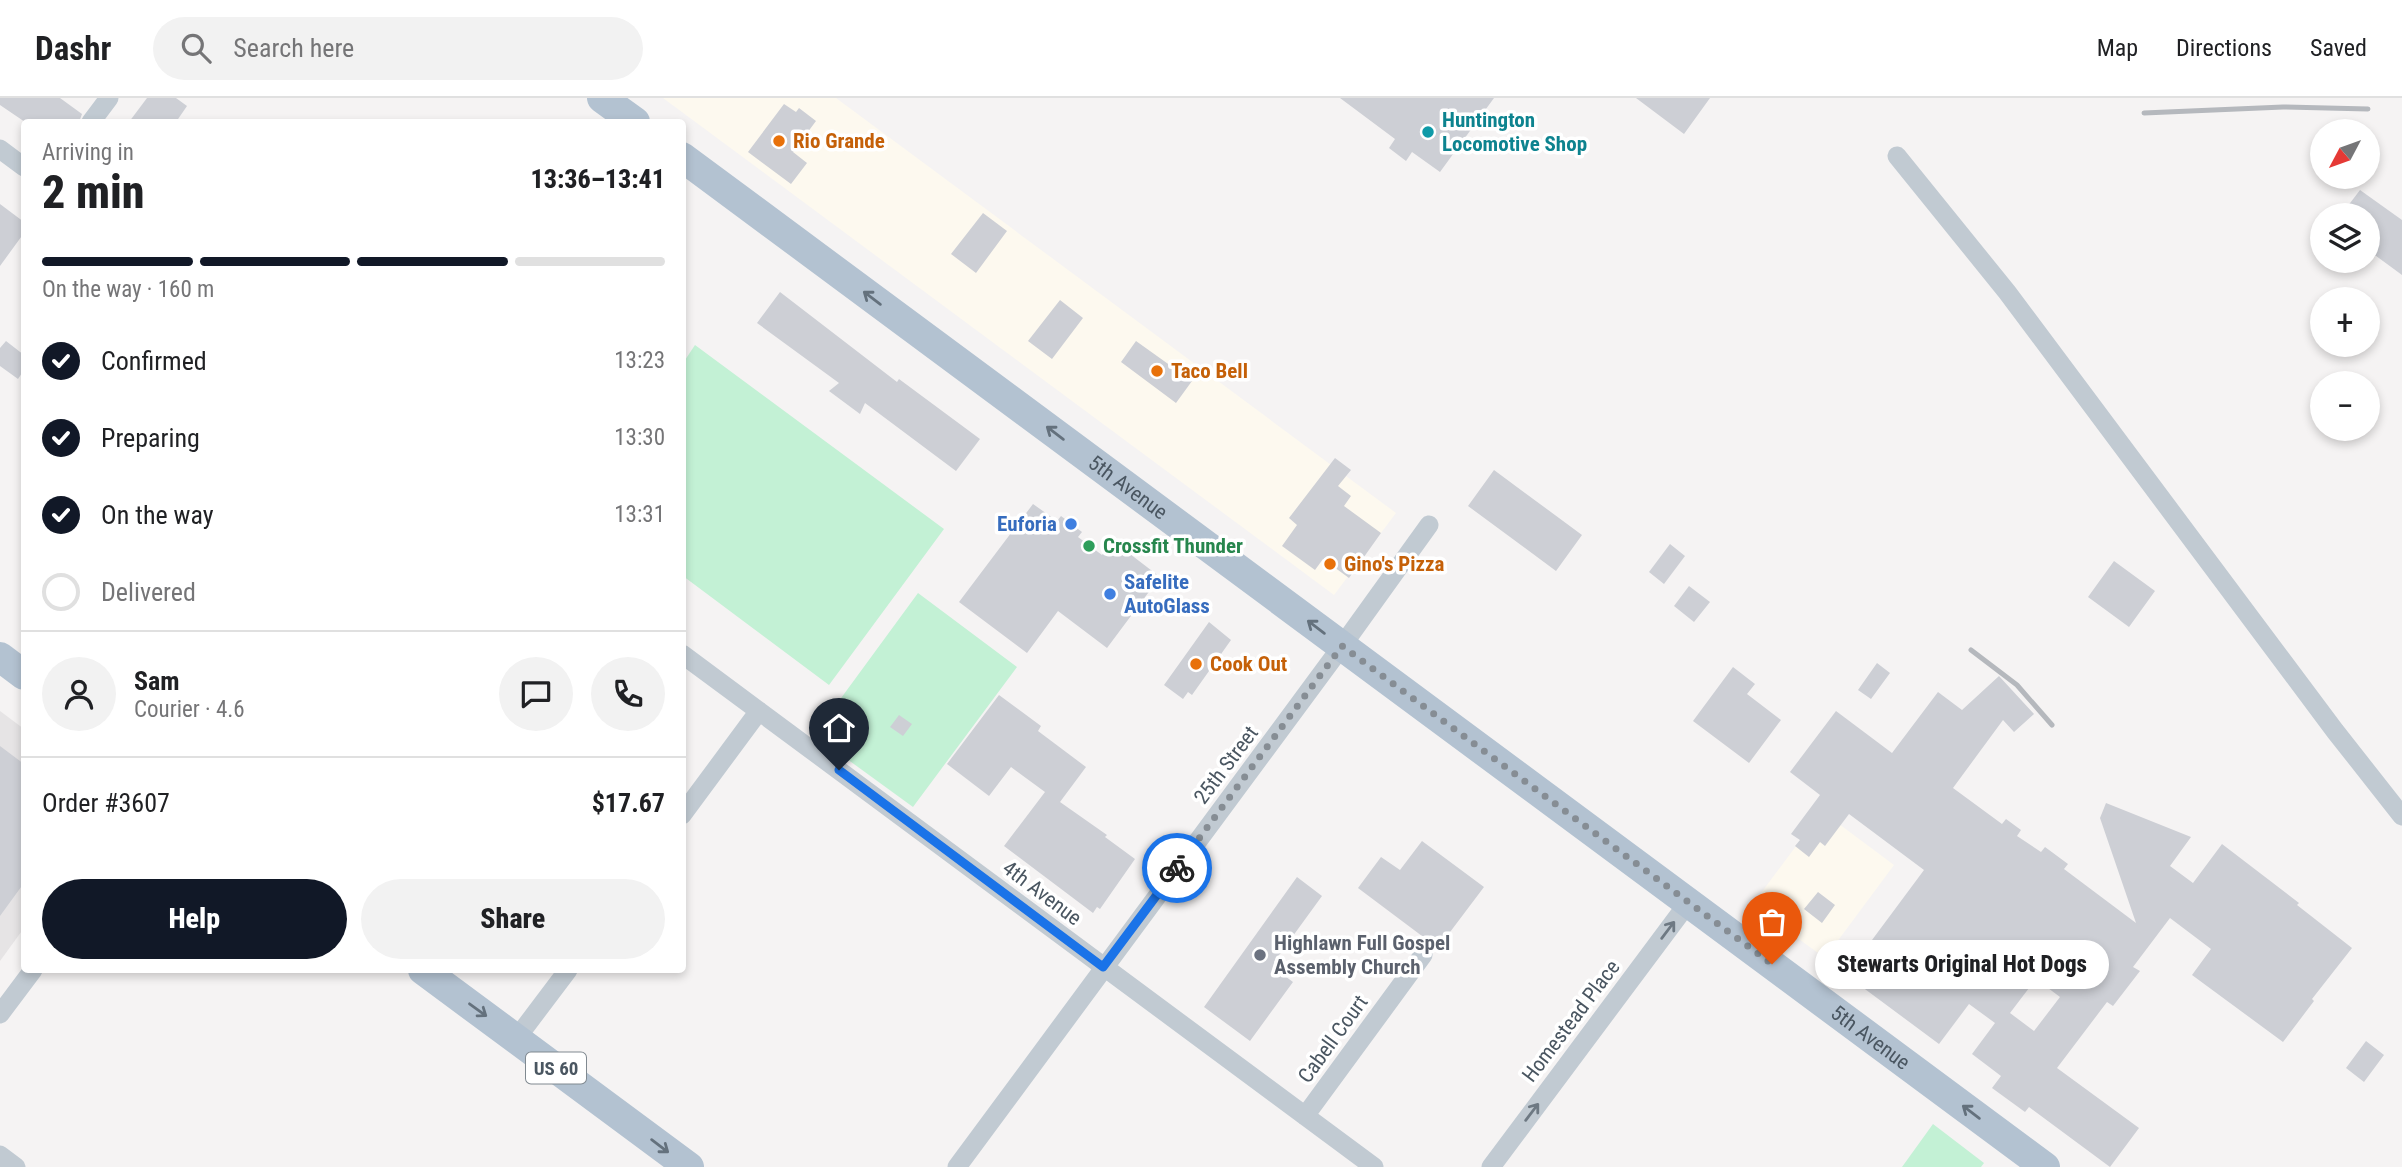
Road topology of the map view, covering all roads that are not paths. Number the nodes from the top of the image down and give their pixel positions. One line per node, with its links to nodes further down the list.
1 (108, 98): 3 (street)
2 (602, 98): 4 (main road)
3 (93, 119)
4 (631, 119)
5 (0, 149): 8 (street)
6 (1897, 156): 16 (street)
7 (686, 160): 10 (main road, 5th Avenue, one-way to 7)
8 (21, 165)
9 (1429, 524): 10 (street, 25th Street)
10 (1342, 646): 17 (main road, 5th Avenue); 19 (street, 25th Street)
11 (0, 657): 13 (main road)
12 (686, 657): 14 (street, 4th Avenue)
13 (21, 673)
14 (760, 711): 15 (street); 19 (street, 4th Avenue)
15 (686, 810)
16 (2402, 816)
17 (1688, 903): 27 (main road, 5th Avenue, one-way to 17); 32 (street, Homestead Place, one-way to 17)
18 (1423, 955): 25 (street, Cabell Court)
19 (1103, 967): 25 (street, 4th Avenue); 31 (street, 25th Street)
20 (31, 973): 23 (street)
21 (427, 973): 24 (main road, US 60, one-way to 24)
22 (566, 973): 24 (street)
23 (0, 1014)
24 (516, 1039): 30 (main road, US 60, one-way to 30)
25 (1306, 1116): 28 (street, 4th Avenue)
26 (0, 1155): 29 (street)
27 (2029, 1162)
28 (1371, 1166)
29 (16, 1167)
30 (689, 1167)
31 (957, 1167)
32 (1491, 1167)

